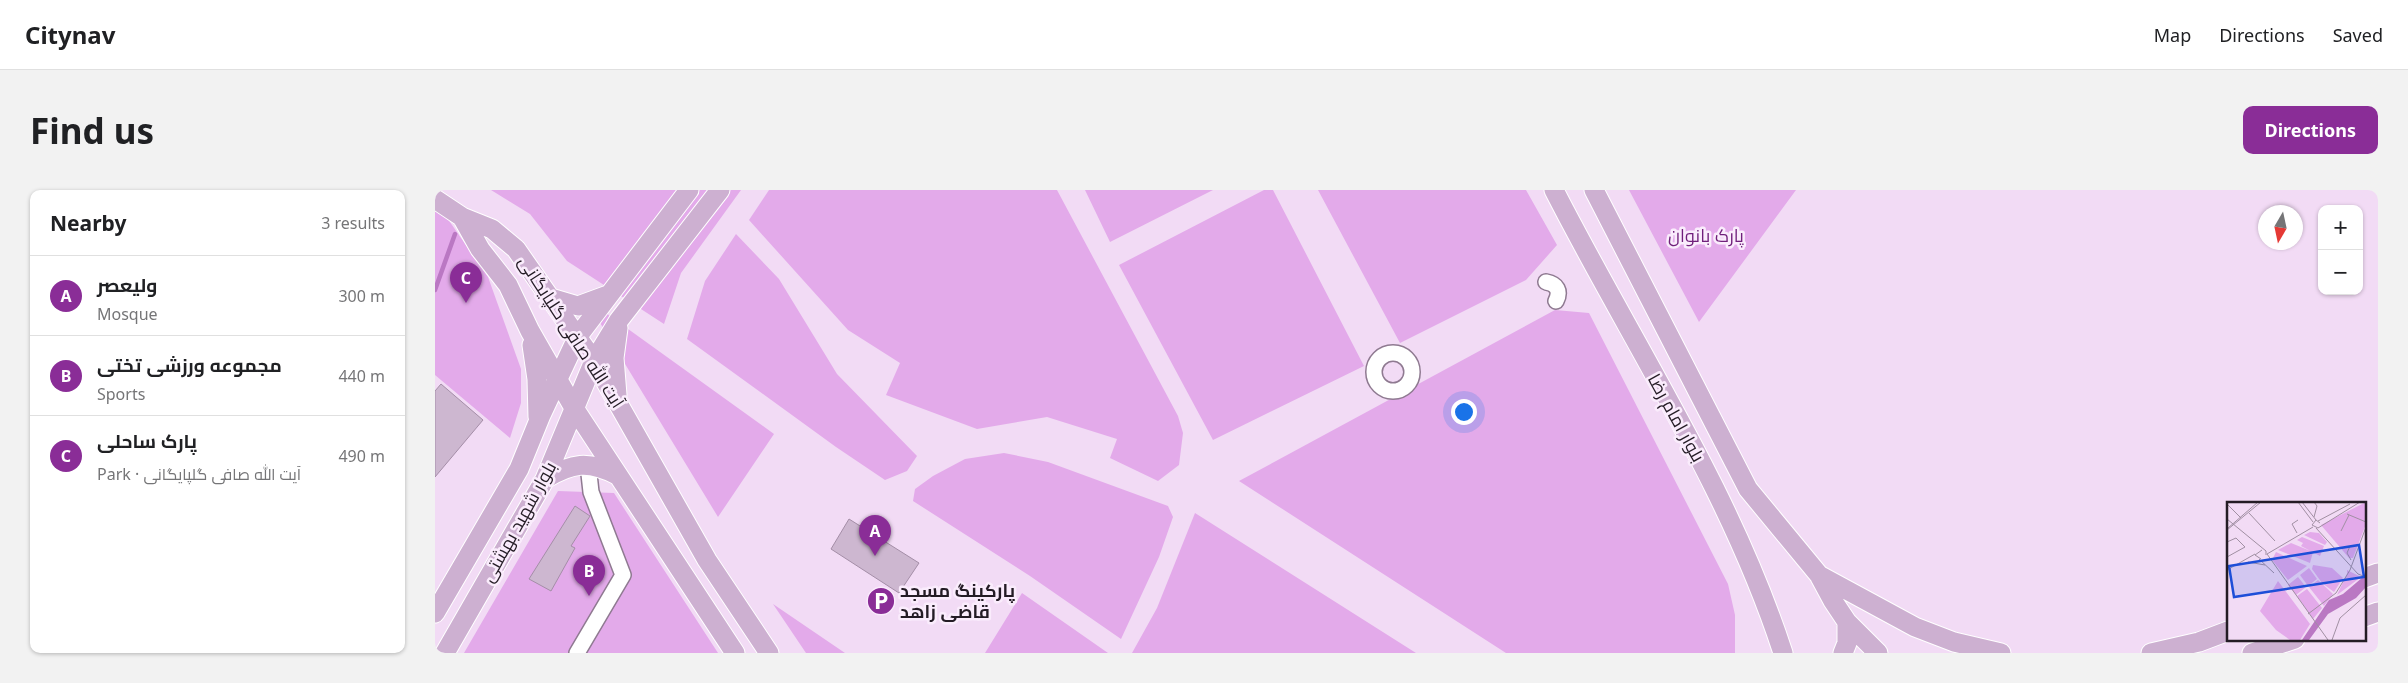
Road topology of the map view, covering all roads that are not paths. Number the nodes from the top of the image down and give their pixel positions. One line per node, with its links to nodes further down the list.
1 (689, 190): 8 (main road, بلوار شهید بهشتی)
2 (720, 190): 11 (main road, بلوار شهید بهشتی)
3 (1554, 190): 33 (main road, بلوار امام رضا)
4 (1594, 190): 23 (main road, بلوار امام رضا)
5 (435, 199): 6 (main road)
6 (462, 217): 9 (main road, آیت الله صافی گلپایگانی); 12 (main road, آیت الله صافی گلپایگانی)
7 (1546, 282): 10 (street)
8 (608, 295): 9 (main road); 13 (main road, بلوار شهید بهشتی)
9 (551, 298): 13 (main road, آیت الله صافی گلپایگانی)
10 (1556, 301)
11 (619, 320): 14 (main road, بلوار شهید بهشتی); 16 (main road)
12 (530, 331): 15 (main road, آیت الله صافی گلپایگانی); 18 (main road)
13 (578, 336): 14 (main road, آیت الله صافی گلپایگانی); 15 (main road, بلوار شهید بهشتی)
14 (594, 361): 16 (main road, آیت الله صافی گلپایگانی); 17 (main road, بلوار شهید بهشتی)
15 (557, 380): 17 (main road, آیت الله صافی گلپایگانی); 18 (main road, بلوار شهید بهشتی)
16 (618, 401): 24 (main road, آیت الله صافی گلپایگانی)
17 (574, 408): 20 (main road, آیت الله صافی گلپایگانی); 21 (main road, بلوار شهید بهشتی)
18 (538, 421): 28 (main road, بلوار شهید بهشتی)
19 (588, 465): 20 (main road); 21 (main road); 35 (street)
20 (617, 475): 26 (main road, آیت الله صافی گلپایگانی)
21 (545, 479): 34 (main road, بلوار شهید بهشتی)
22 (2378, 573): 25 (main road)
23 (1819, 575): 30 (main road); 40 (main road)
24 (718, 576): 26 (main road); 37 (main road, آیت الله صافی گلپایگانی)
25 (2365, 578)
26 (694, 592): 36 (main road, آیت الله صافی گلپایگانی)
27 (2378, 612): 29 (main road)
28 (435, 613)
29 (2365, 617)
30 (1847, 622): 38 (main road); 39 (main road)
31 (2227, 630): 41 (main road)
32 (2292, 640): 42 (main road)
33 (1780, 648)
34 (445, 653)
35 (577, 653)
36 (735, 653)
37 (769, 653)
38 (1843, 653)
39 (1878, 653)
40 (2001, 653)
41 (2151, 653)
42 (2252, 653)

